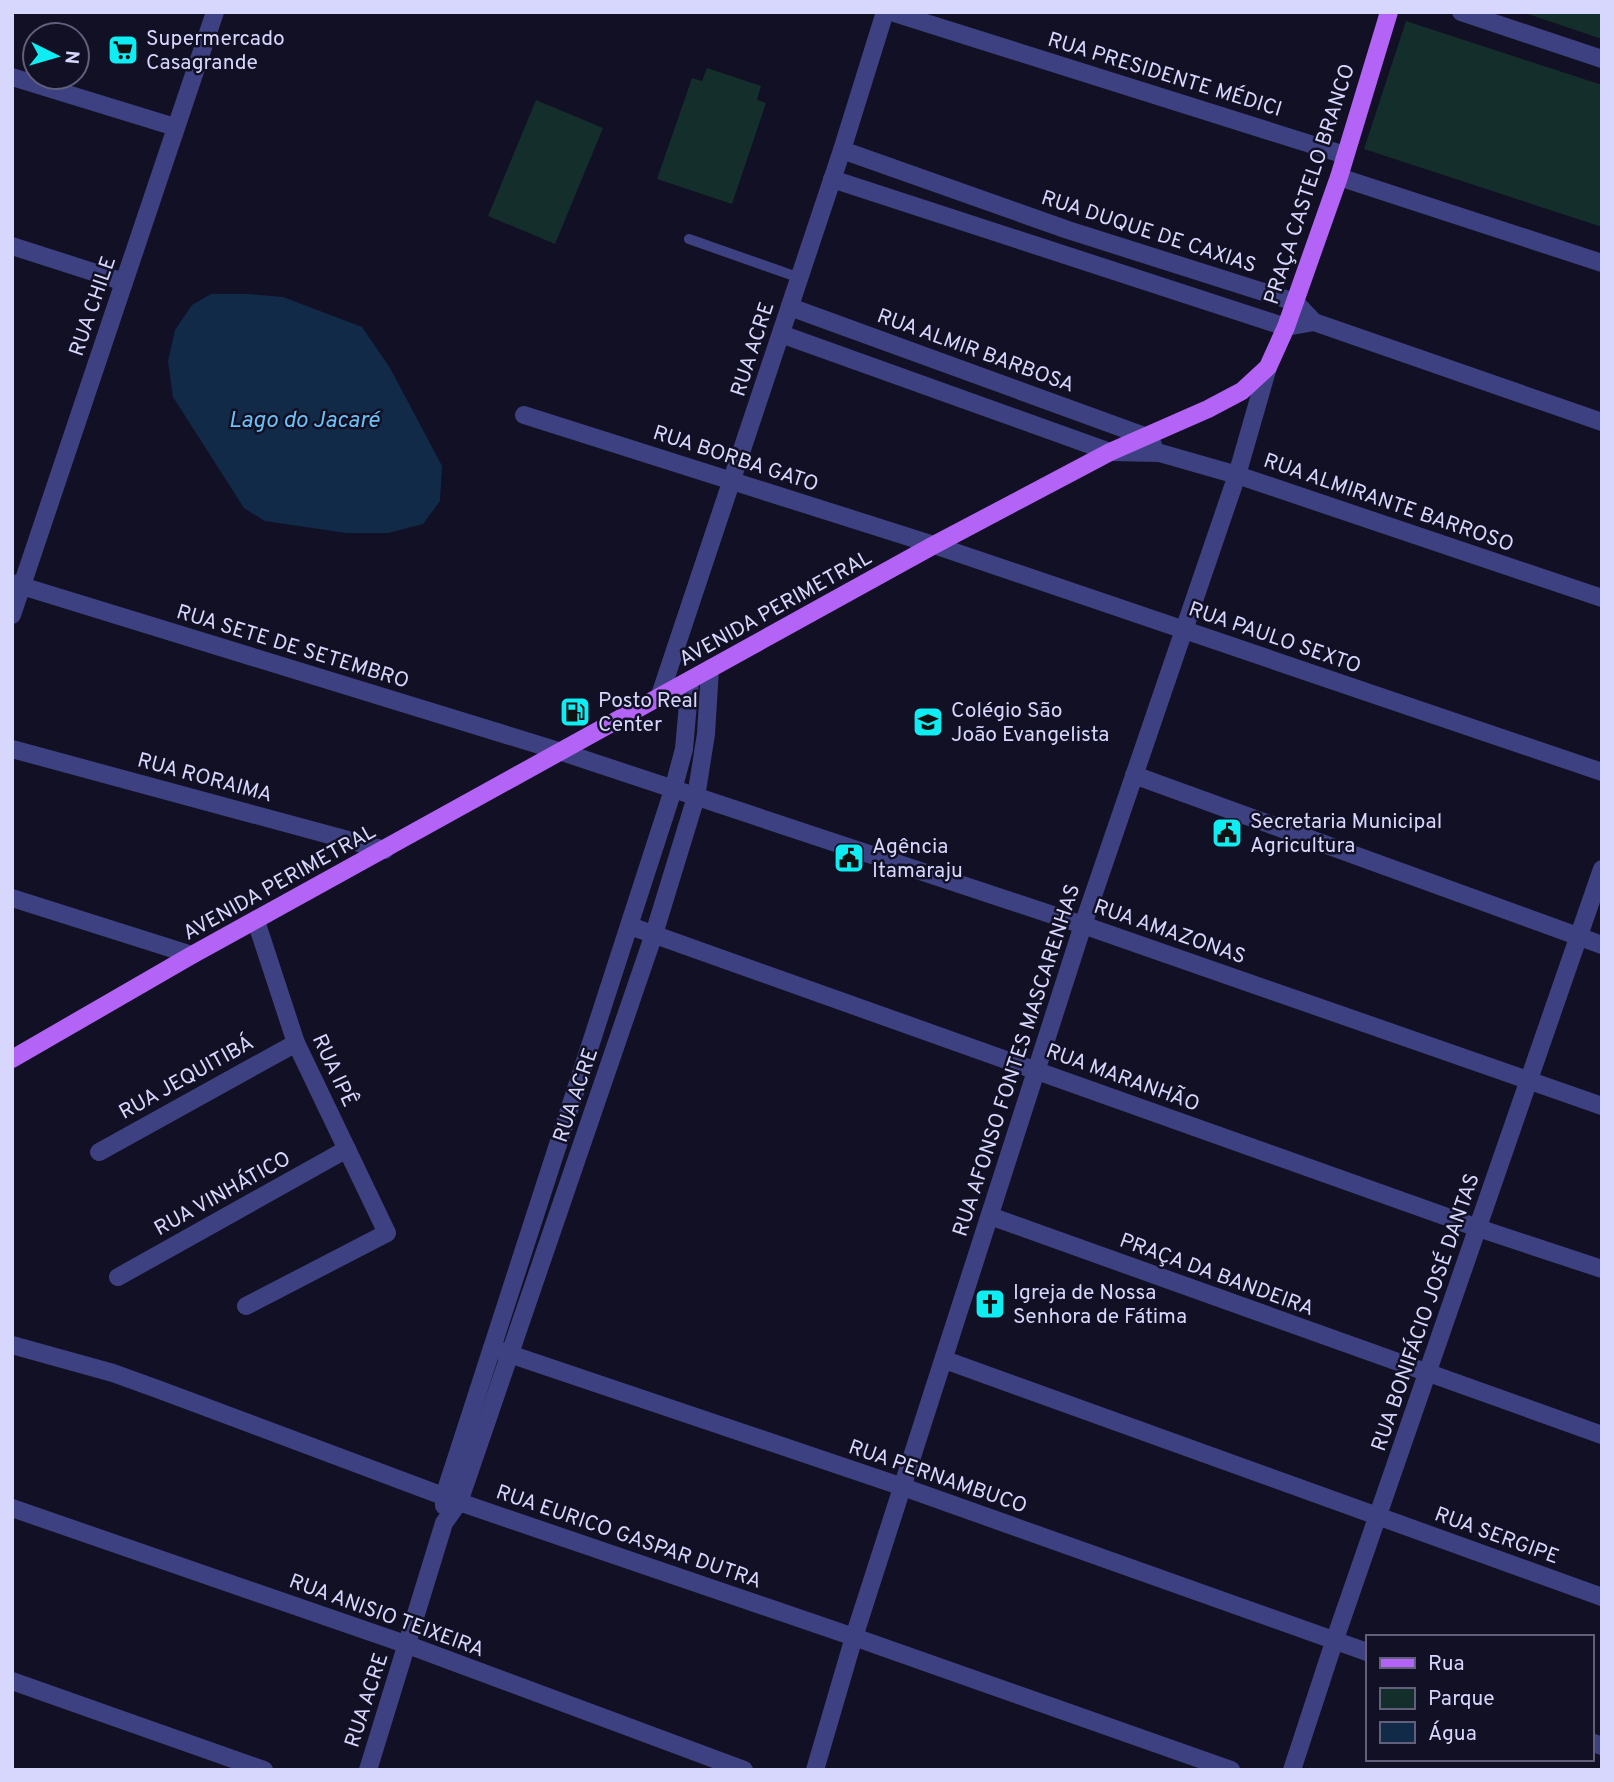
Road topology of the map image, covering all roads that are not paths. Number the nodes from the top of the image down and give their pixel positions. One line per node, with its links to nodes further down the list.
1 (215, 12): 8 (street, RUA CHILE)
2 (885, 12): 9 (street, RUA ACRE)
3 (891, 12): 10 (street, RUA PRESIDENTE MÉDICI)
4 (1389, 12): 10 (main road, PRAÇA CASTELO BRANCO)
5 (1461, 12): 6 (street)
6 (1602, 60)
7 (12, 77): 8 (street)
8 (175, 127): 19 (street, RUA CHILE)
9 (842, 150): 12 (street, RUA ACRE); 13 (street, RUA DUQUE DE CAXIAS)
10 (1345, 155): 11 (main road, PRAÇA CASTELO BRANCO)
11 (1339, 177): 17 (street); 20 (main road, PRAÇA CASTELO BRANCO)
12 (832, 179): 16 (street); 18 (street, RUA ACRE)
13 (1068, 230): 16 (street); 20 (street, RUA DUQUE DE CAXIAS)
14 (689, 239): 18 (lane)
15 (12, 246): 19 (street)
16 (1059, 255): 23 (street)
17 (1602, 263)
18 (800, 278): 21 (street, RUA ACRE)
19 (124, 282): 34 (street, RUA CHILE)
20 (1295, 302): 22 (street, RUA DUQUE DE CAXIAS); 23 (main road, PRAÇA CASTELO BRANCO)
21 (790, 307): 24 (street, RUA ACRE); 28 (street, RUA ALMIR BARBOSA)
22 (1314, 322): 23 (street); 27 (street)
23 (1286, 327): 25 (main road, PRAÇA CASTELO BRANCO)
24 (781, 334): 29 (street); 32 (street, RUA ACRE)
25 (1268, 367): 28 (main road, AVENIDA PERIMETRAL); 31 (street, RUA AFONSO FONTES MASCARENHAS)
26 (524, 415): 32 (street, RUA BORBA GATO)
27 (1602, 422)
28 (1147, 437): 29 (main road, AVENIDA PERIMETRAL); 30 (street)
29 (1110, 452): 30 (street, RUA ALMIRANTE BARROSO); 33 (main road, AVENIDA PERIMETRAL)
30 (1160, 453): 31 (street, RUA ALMIRANTE BARROSO)
31 (1237, 474): 35 (street, RUA ALMIRANTE BARROSO); 37 (street, RUA AFONSO FONTES MASCARENHAS)
32 (733, 480): 33 (street, RUA BORBA GATO); 40 (street, RUA ACRE)
33 (934, 545): 37 (street, RUA PAULO SEXTO); 38 (main road, AVENIDA PERIMETRAL)
34 (17, 584): 36 (street, RUA CHILE); 42 (street, RUA SETE DE SETEMBRO)
35 (1602, 598)
36 (12, 615)
37 (1182, 629): 43 (street, RUA PAULO SEXTO); 44 (street, RUA AFONSO FONTES MASCARENHAS)
38 (710, 669): 39 (main road, AVENIDA PERIMETRAL); 46 (street, RUA ACRE)
39 (690, 681): 40 (main road, AVENIDA PERIMETRAL); 45 (street, RUA ACRE)
40 (659, 698): 42 (main road, AVENIDA PERIMETRAL)
41 (12, 749): 47 (street, RUA RORAIMA)
42 (562, 752): 45 (street, RUA AMAZONAS); 47 (main road, AVENIDA PERIMETRAL)
43 (1602, 772)
44 (1134, 775): 51 (street, RUA AFONSO FONTES MASCARENHAS); 54 (street)
45 (673, 790): 46 (street, RUA AMAZONAS); 52 (street, RUA ACRE)
46 (696, 797): 51 (street, RUA AMAZONAS); 53 (street, RUA ACRE)
47 (385, 850): 50 (main road, AVENIDA PERIMETRAL)
48 (1602, 869): 54 (street, RUA BONIFÁCIO JOSÉ DANTAS)
49 (12, 898): 56 (street)
50 (256, 922): 56 (main road, AVENIDA PERIMETRAL); 57 (street, RUA IPÊ)
51 (1083, 925): 59 (street, RUA AFONSO FONTES MASCARENHAS); 60 (street, RUA AMAZONAS)
52 (630, 926): 53 (street, RUA MARANHÃO); 70 (street, RUA ACRE)
53 (654, 934): 59 (street, RUA MARANHÃO); 71 (street, RUA ACRE)
54 (1578, 937): 55 (street); 60 (street, RUA BONIFÁCIO JOSÉ DANTAS)
55 (1602, 945)
56 (192, 955): 58 (main road, AVENIDA PERIMETRAL)
57 (296, 1042): 62 (street, RUA IPÊ); 63 (street, RUA JEQUITIBÁ)
58 (12, 1059)
59 (1037, 1070): 64 (street, RUA AFONSO FONTES MASCARENHAS); 65 (street, RUA MARANHÃO)
60 (1528, 1081): 61 (street, RUA AMAZONAS); 65 (street, RUA BONIFÁCIO JOSÉ DANTAS)
61 (1602, 1106)
62 (347, 1149): 67 (street, RUA VINHÁTICO); 68 (street, RUA IPÊ)
63 (99, 1152)
64 (990, 1216): 72 (street, RUA AFONSO FONTES MASCARENHAS); 73 (street, PRAÇA DA BANDEIRA)
65 (1478, 1228): 66 (street, RUA MARANHÃO); 73 (street, RUA BONIFÁCIO JOSÉ DANTAS)
66 (1602, 1269)
67 (118, 1277)
68 (246, 1306)
69 (12, 1345): 76 (street, RUA EURICO GASPAR DUTRA)
70 (492, 1348): 71 (street, RUA PERNAMBUCO); 76 (street, RUA ACRE)
71 (512, 1353): 75 (street, RUA PERNAMBUCO); 76 (street, RUA ACRE)
72 (945, 1360): 75 (street, RUA AFONSO FONTES MASCARENHAS); 78 (street)
73 (1428, 1375): 74 (street, PRAÇA DA BANDEIRA); 78 (street, RUA BONIFÁCIO JOSÉ DANTAS)
74 (1602, 1435)
75 (903, 1488): 80 (street, RUA AFONSO FONTES MASCARENHAS); 81 (street, RUA PERNAMBUCO)
76 (451, 1499): 80 (street, RUA EURICO GASPAR DUTRA); 82 (street, RUA ACRE)
77 (12, 1508): 82 (street, RUA ANISIO TEIXEIRA)
78 (1377, 1517): 79 (street, RUA SERGIPE); 81 (street, RUA BONIFÁCIO JOSÉ DANTAS)
79 (1602, 1597)
80 (854, 1637): 88 (street, RUA AFONSO FONTES MASCARENHAS); 89 (street, RUA EURICO GASPAR DUTRA)
81 (1335, 1639): 83 (street, RUA PERNAMBUCO); 90 (street, RUA BONIFÁCIO JOSÉ DANTAS)
82 (408, 1645): 86 (street, RUA ACRE); 87 (street, RUA ANISIO TEIXEIRA)
83 (1366, 1652)
84 (12, 1681): 85 (street)
85 (264, 1770)
86 (368, 1770)
87 (744, 1770)
88 (815, 1770)
89 (1231, 1770)
90 (1292, 1770)

